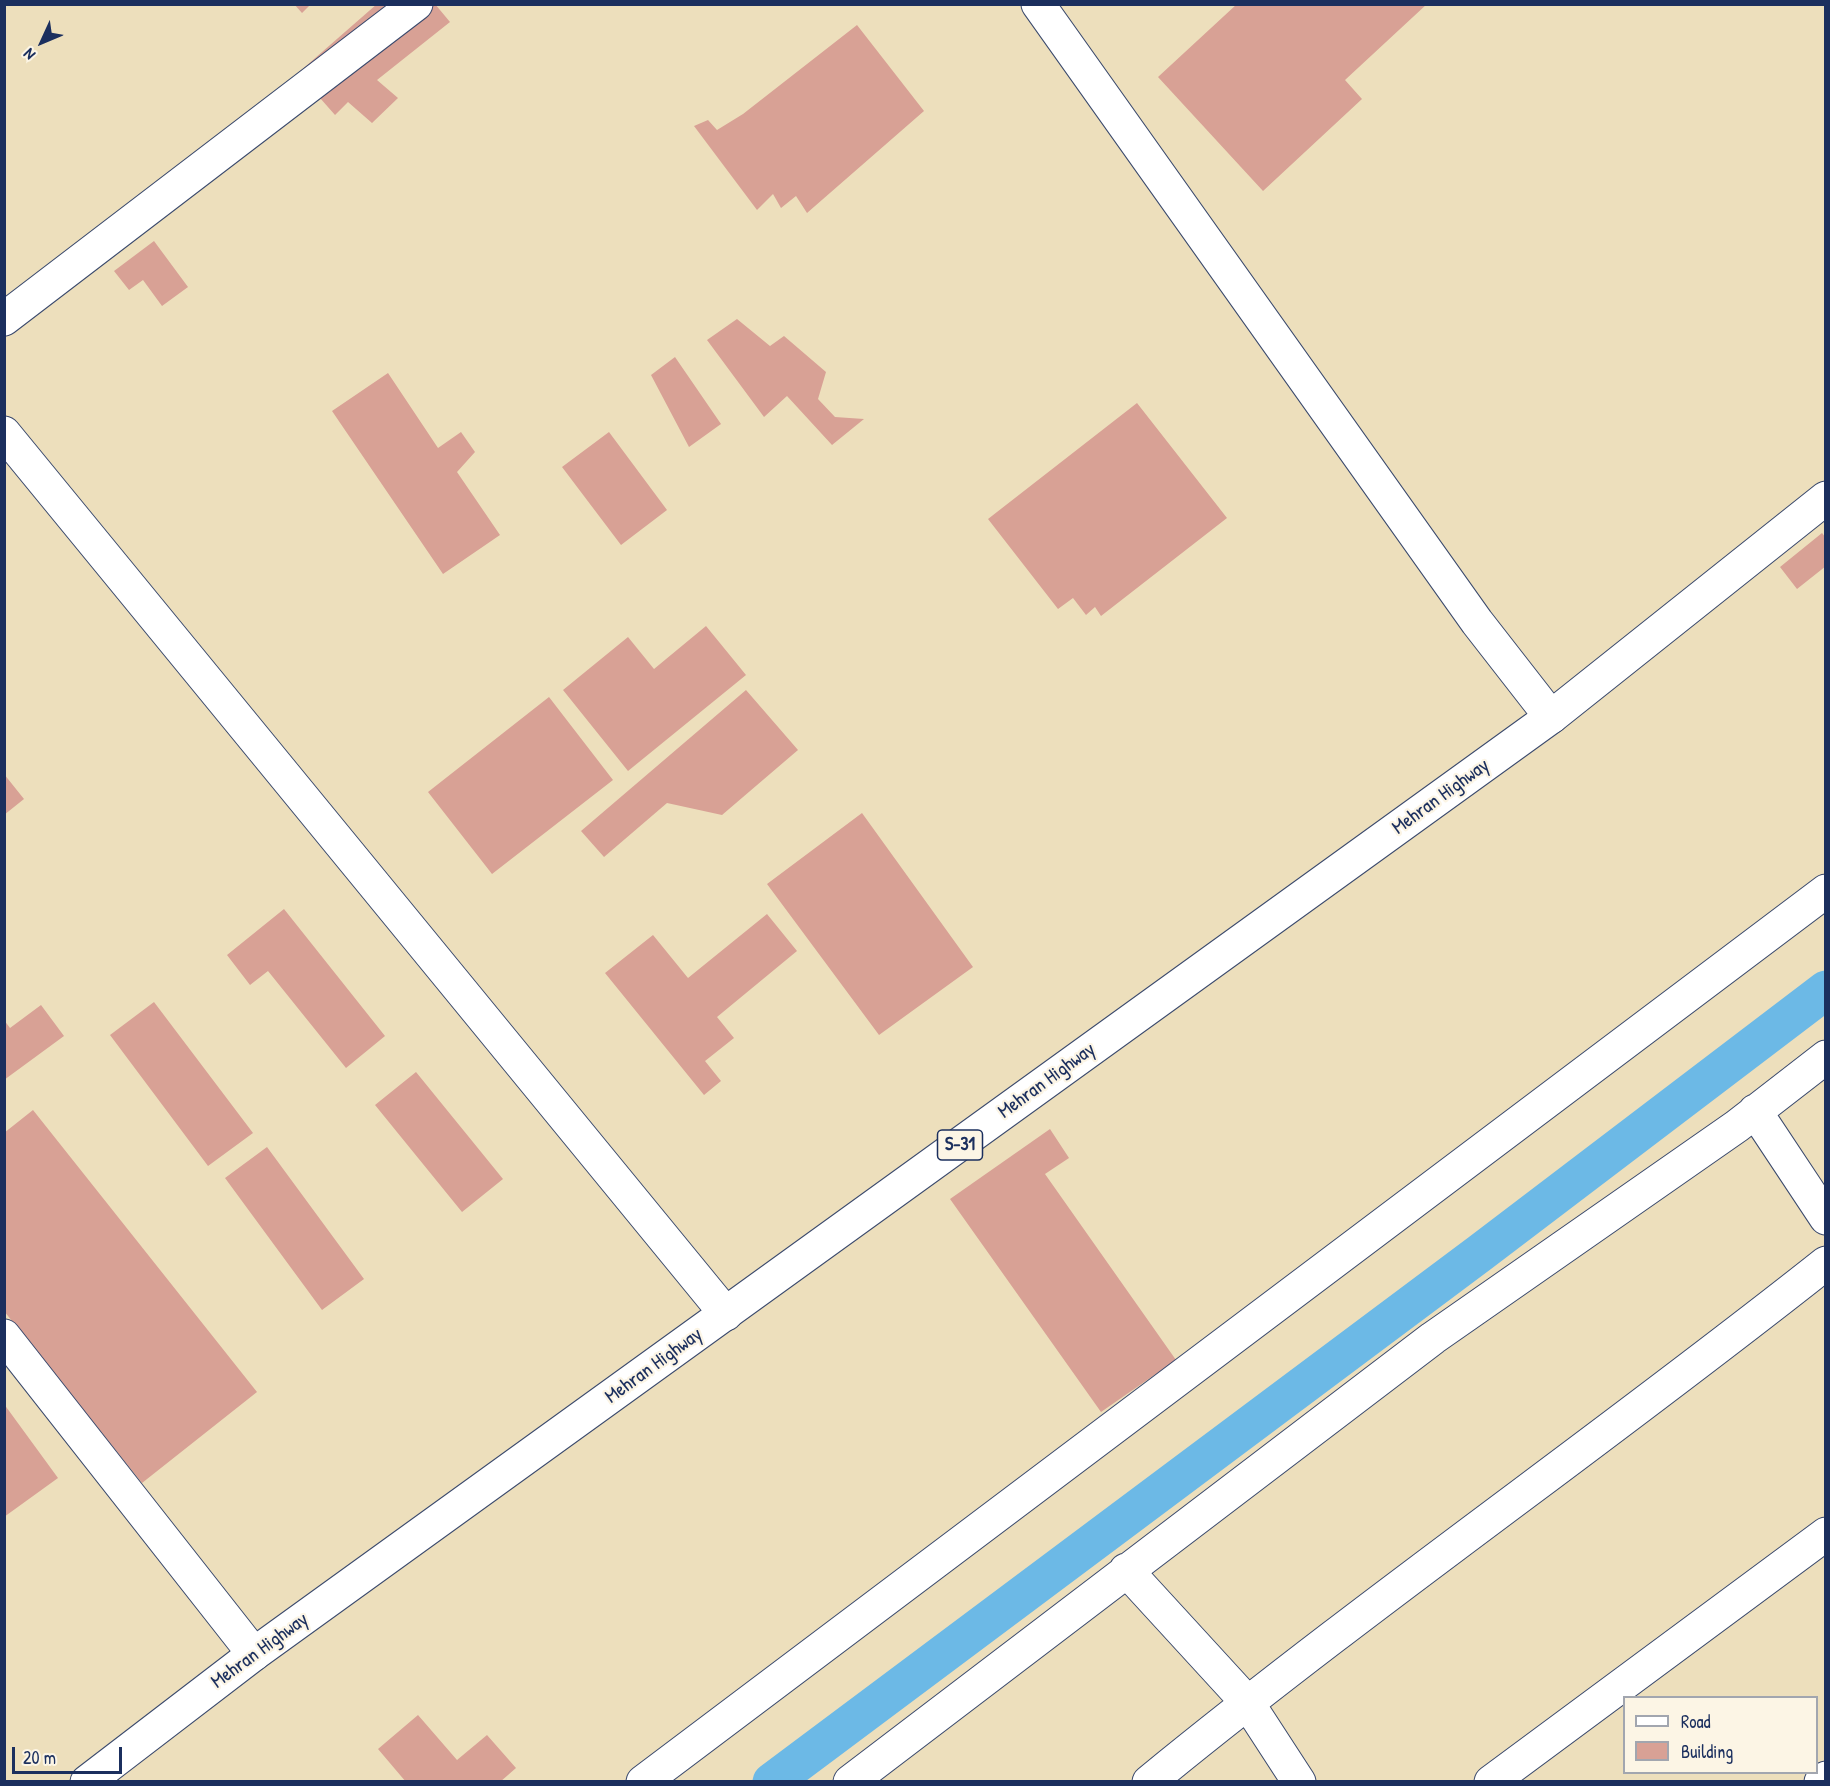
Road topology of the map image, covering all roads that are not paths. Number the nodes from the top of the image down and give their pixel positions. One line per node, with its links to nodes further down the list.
1 (416, 4): 3 (street)
2 (1038, 4): 6 (street)
3 (4, 319)
4 (4, 433): 12 (street)
5 (1826, 498): 6 (street, Mehran Highway / S-31)
6 (1551, 717): 12 (street, Mehran Highway / S-31)
7 (1826, 891): 20 (street)
8 (1826, 1057): 9 (street)
9 (1755, 1111): 10 (street); 15 (street)
10 (1826, 1218)
11 (1826, 1263): 17 (street)
12 (726, 1314): 16 (street, Mehran Highway / S-31)
13 (4, 1336): 16 (street)
14 (1826, 1534): 24 (street)
15 (1126, 1570): 17 (street); 21 (street)
16 (254, 1654): 19 (street, Mehran Highway / S-31)
17 (1247, 1702): 22 (street); 23 (street)
18 (1826, 1778): 25 (street)
19 (87, 1782)
20 (643, 1782)
21 (850, 1782)
22 (1149, 1782)
23 (1299, 1782)
24 (1491, 1782)
25 (1821, 1782)

